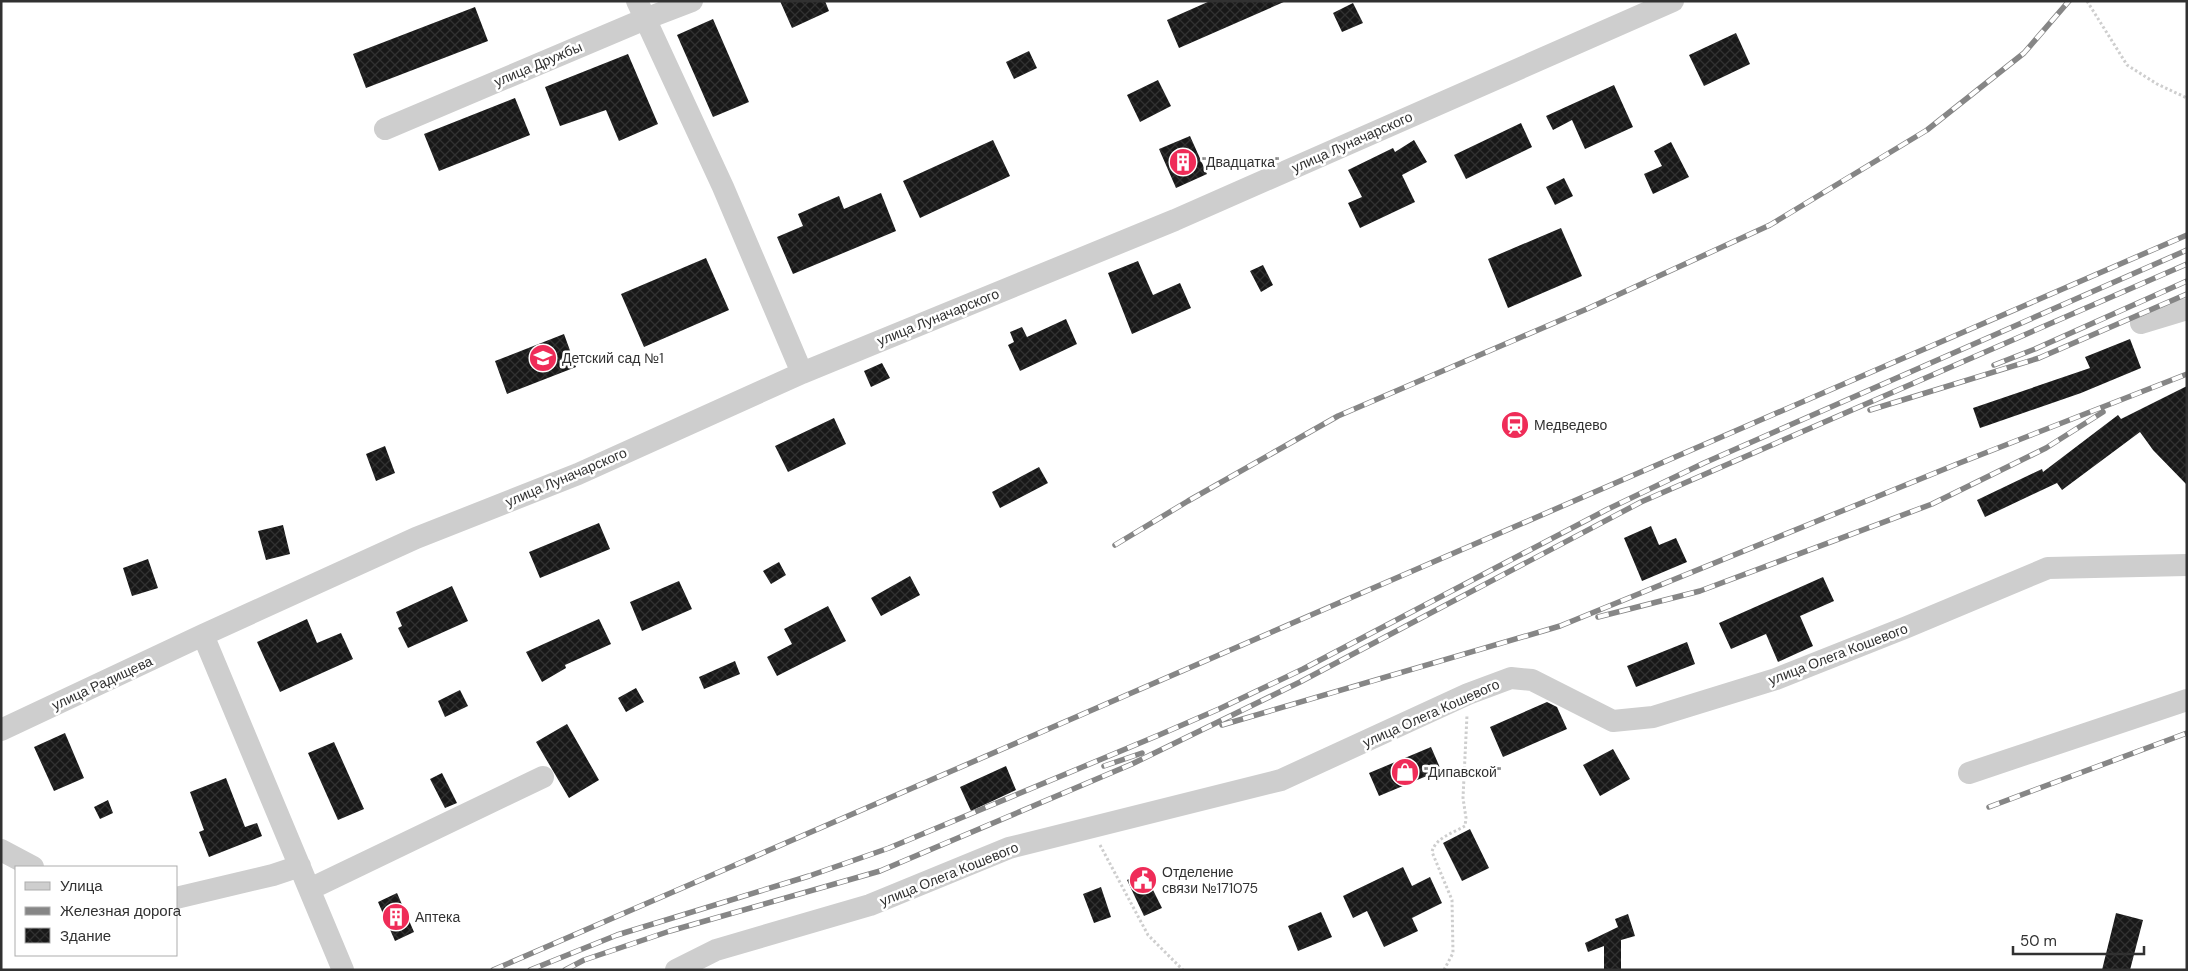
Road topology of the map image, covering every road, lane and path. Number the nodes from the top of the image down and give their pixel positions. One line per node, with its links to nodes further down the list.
1 (692, 1): 4 (street, улица Дружбы)
2 (1673, 1): 9 (street, улица Луначарского)
3 (2086, 1): 5 (path)
4 (641, 10): 6 (street, улица Дружбы); 9 (street)
5 (2187, 98)
6 (386, 129)
7 (2187, 310): 8 (street)
8 (2141, 323)
9 (802, 373): 11 (street, улица Луначарского)
10 (2187, 565): 12 (street, улица Олега Кошевого)
11 (203, 635): 14 (street, улица Радищева); 20 (street)
12 (1468, 694): 17 (street, улица Олега Кошевого); 26 (path)
13 (2187, 700): 15 (street)
14 (1, 730)
15 (1969, 773)
16 (543, 777): 21 (street)
17 (1091, 828): 24 (street, улица Олега Кошевого); 25 (path)
18 (1, 850): 19 (street)
19 (31, 866)
20 (300, 866): 21 (street); 22 (street)
21 (310, 889): 23 (street)
22 (178, 898)
23 (344, 970)
24 (676, 970)
25 (1183, 970)
26 (1444, 970)

